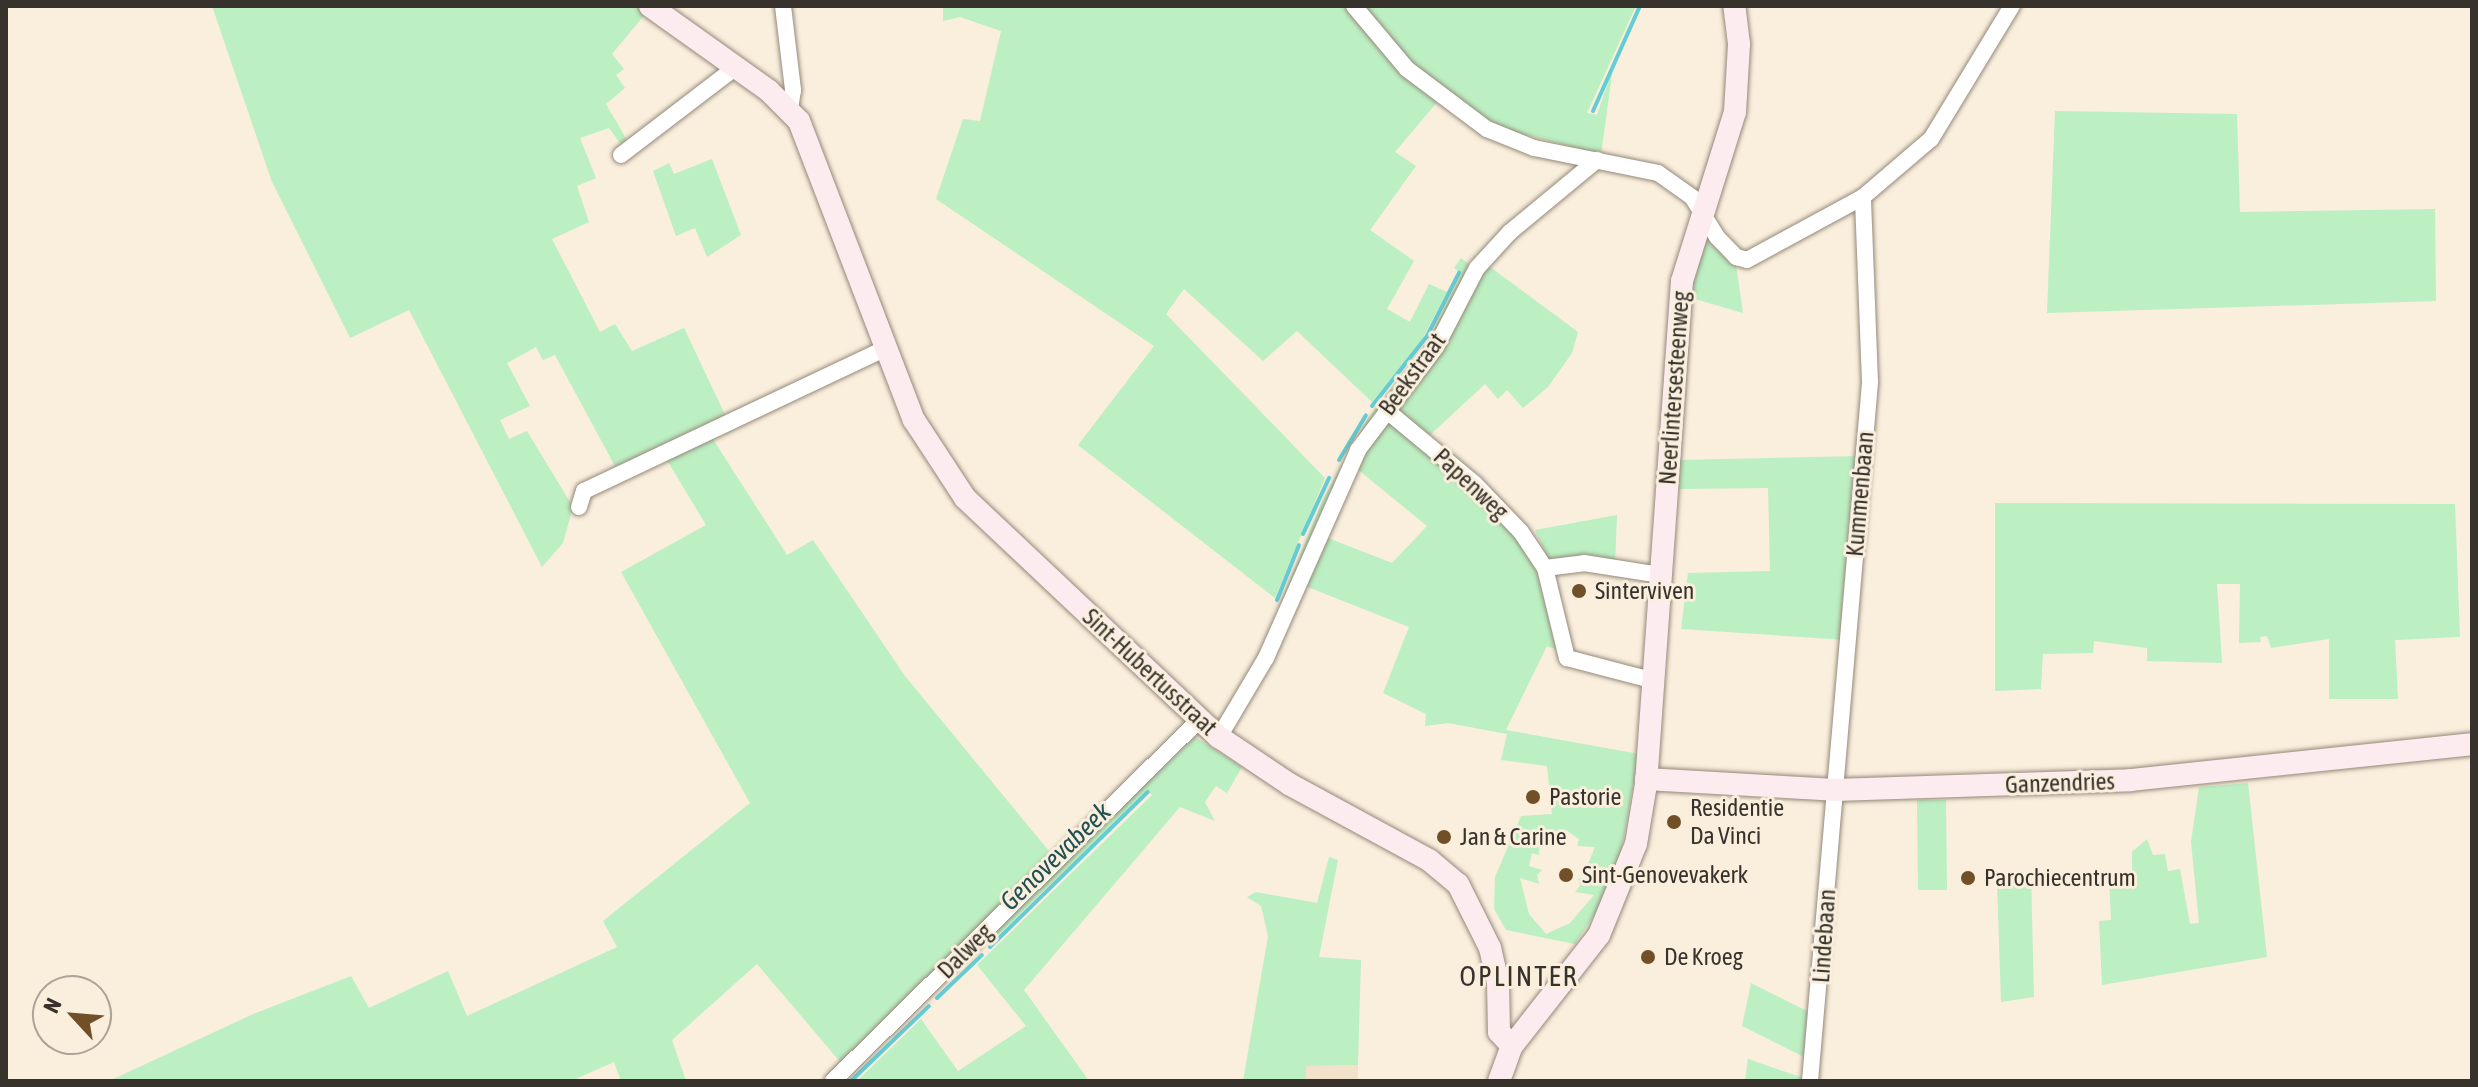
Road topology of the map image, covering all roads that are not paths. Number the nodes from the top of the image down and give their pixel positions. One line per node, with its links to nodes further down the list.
1 (650, 6): 6 (street, Sint-Hubertusstraat)
2 (783, 6): 7 (street)
3 (1354, 6): 9 (street)
4 (1734, 6): 11 (street, Neerlintersesteenweg)
5 (2012, 6): 10 (street)
6 (736, 67): 7 (street, Sint-Hubertusstraat); 8 (street)
7 (790, 109): 12 (street, Sint-Hubertusstraat)
8 (621, 155)
9 (1597, 160): 11 (street); 13 (street, Beekstraat)
10 (1863, 197): 11 (street); 22 (street, Kummenbaan)
11 (1703, 215): 16 (street, Neerlintersesteenweg)
12 (887, 348): 14 (street); 18 (street, Sint-Hubertusstraat)
13 (1386, 410): 15 (street, Papenweg); 19 (street, Beekstraat)
14 (579, 507)
15 (1545, 568): 16 (street); 17 (street, Papenweg)
16 (1661, 575): 17 (street, Neerlintersesteenweg)
17 (1651, 680): 21 (street, Neerlintersesteenweg)
18 (1199, 720): 19 (street, Sint-Hubertusstraat); 24 (street, Dalweg)
19 (1219, 737): 23 (street, Sint-Hubertusstraat)
20 (2472, 744): 22 (street, Ganzendries)
21 (1646, 779): 22 (street, Ganzendries); 23 (street, Neerlintersesteenweg)
22 (1835, 790): 26 (street, Lindebaan)
23 (1512, 1046): 25 (street, Neerlintersesteenweg)
24 (833, 1081)
25 (1499, 1081)
26 (1810, 1081)

